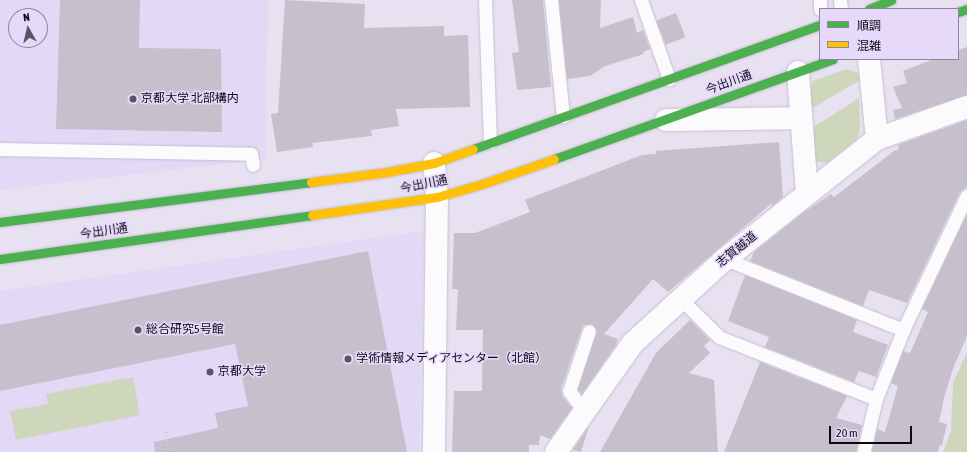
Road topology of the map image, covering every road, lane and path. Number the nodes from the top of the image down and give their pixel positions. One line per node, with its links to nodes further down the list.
1 (485, 0): 16 (lane)
2 (551, 0): 12 (lane)
3 (641, 0): 10 (lane)
4 (891, 0): 5 (main road)
5 (871, 8)
6 (819, 26): 10 (main road, 今出川通)
7 (830, 60): 9 (main road, 今出川通)
8 (869, 60): 15 (street)
9 (798, 72): 13 (street); 14 (main road, 今出川通)
10 (669, 79): 12 (main road, 今出川通)
11 (967, 107): 15 (street, 志賀越道)
12 (563, 116): 16 (main road, 今出川通)
13 (801, 118): 14 (street); 20 (street)
14 (663, 120): 21 (main road, 今出川通)
15 (877, 139): 20 (street, 志賀越道)
16 (490, 142): 18 (main road, 今出川通)
17 (0, 148): 19 (lane)
18 (434, 163): 21 (street); 23 (main road, 今出川通)
19 (253, 165)
20 (807, 194): 25 (street, 志賀越道)
21 (437, 196): 24 (main road, 今出川通); 34 (street)
22 (967, 196): 28 (lane)
23 (0, 222)
24 (0, 259)
25 (725, 260): 26 (street, 志賀越道); 28 (lane)
26 (681, 299): 29 (lane); 30 (street, 志賀越道)
27 (588, 330): 30 (lane)
28 (903, 330): 29 (lane)
29 (876, 399): 32 (lane)
30 (585, 412): 35 (street, 志賀越道)
31 (165, 428): 33 (path)
32 (864, 450)
33 (170, 452)
34 (434, 452)
35 (556, 452)

